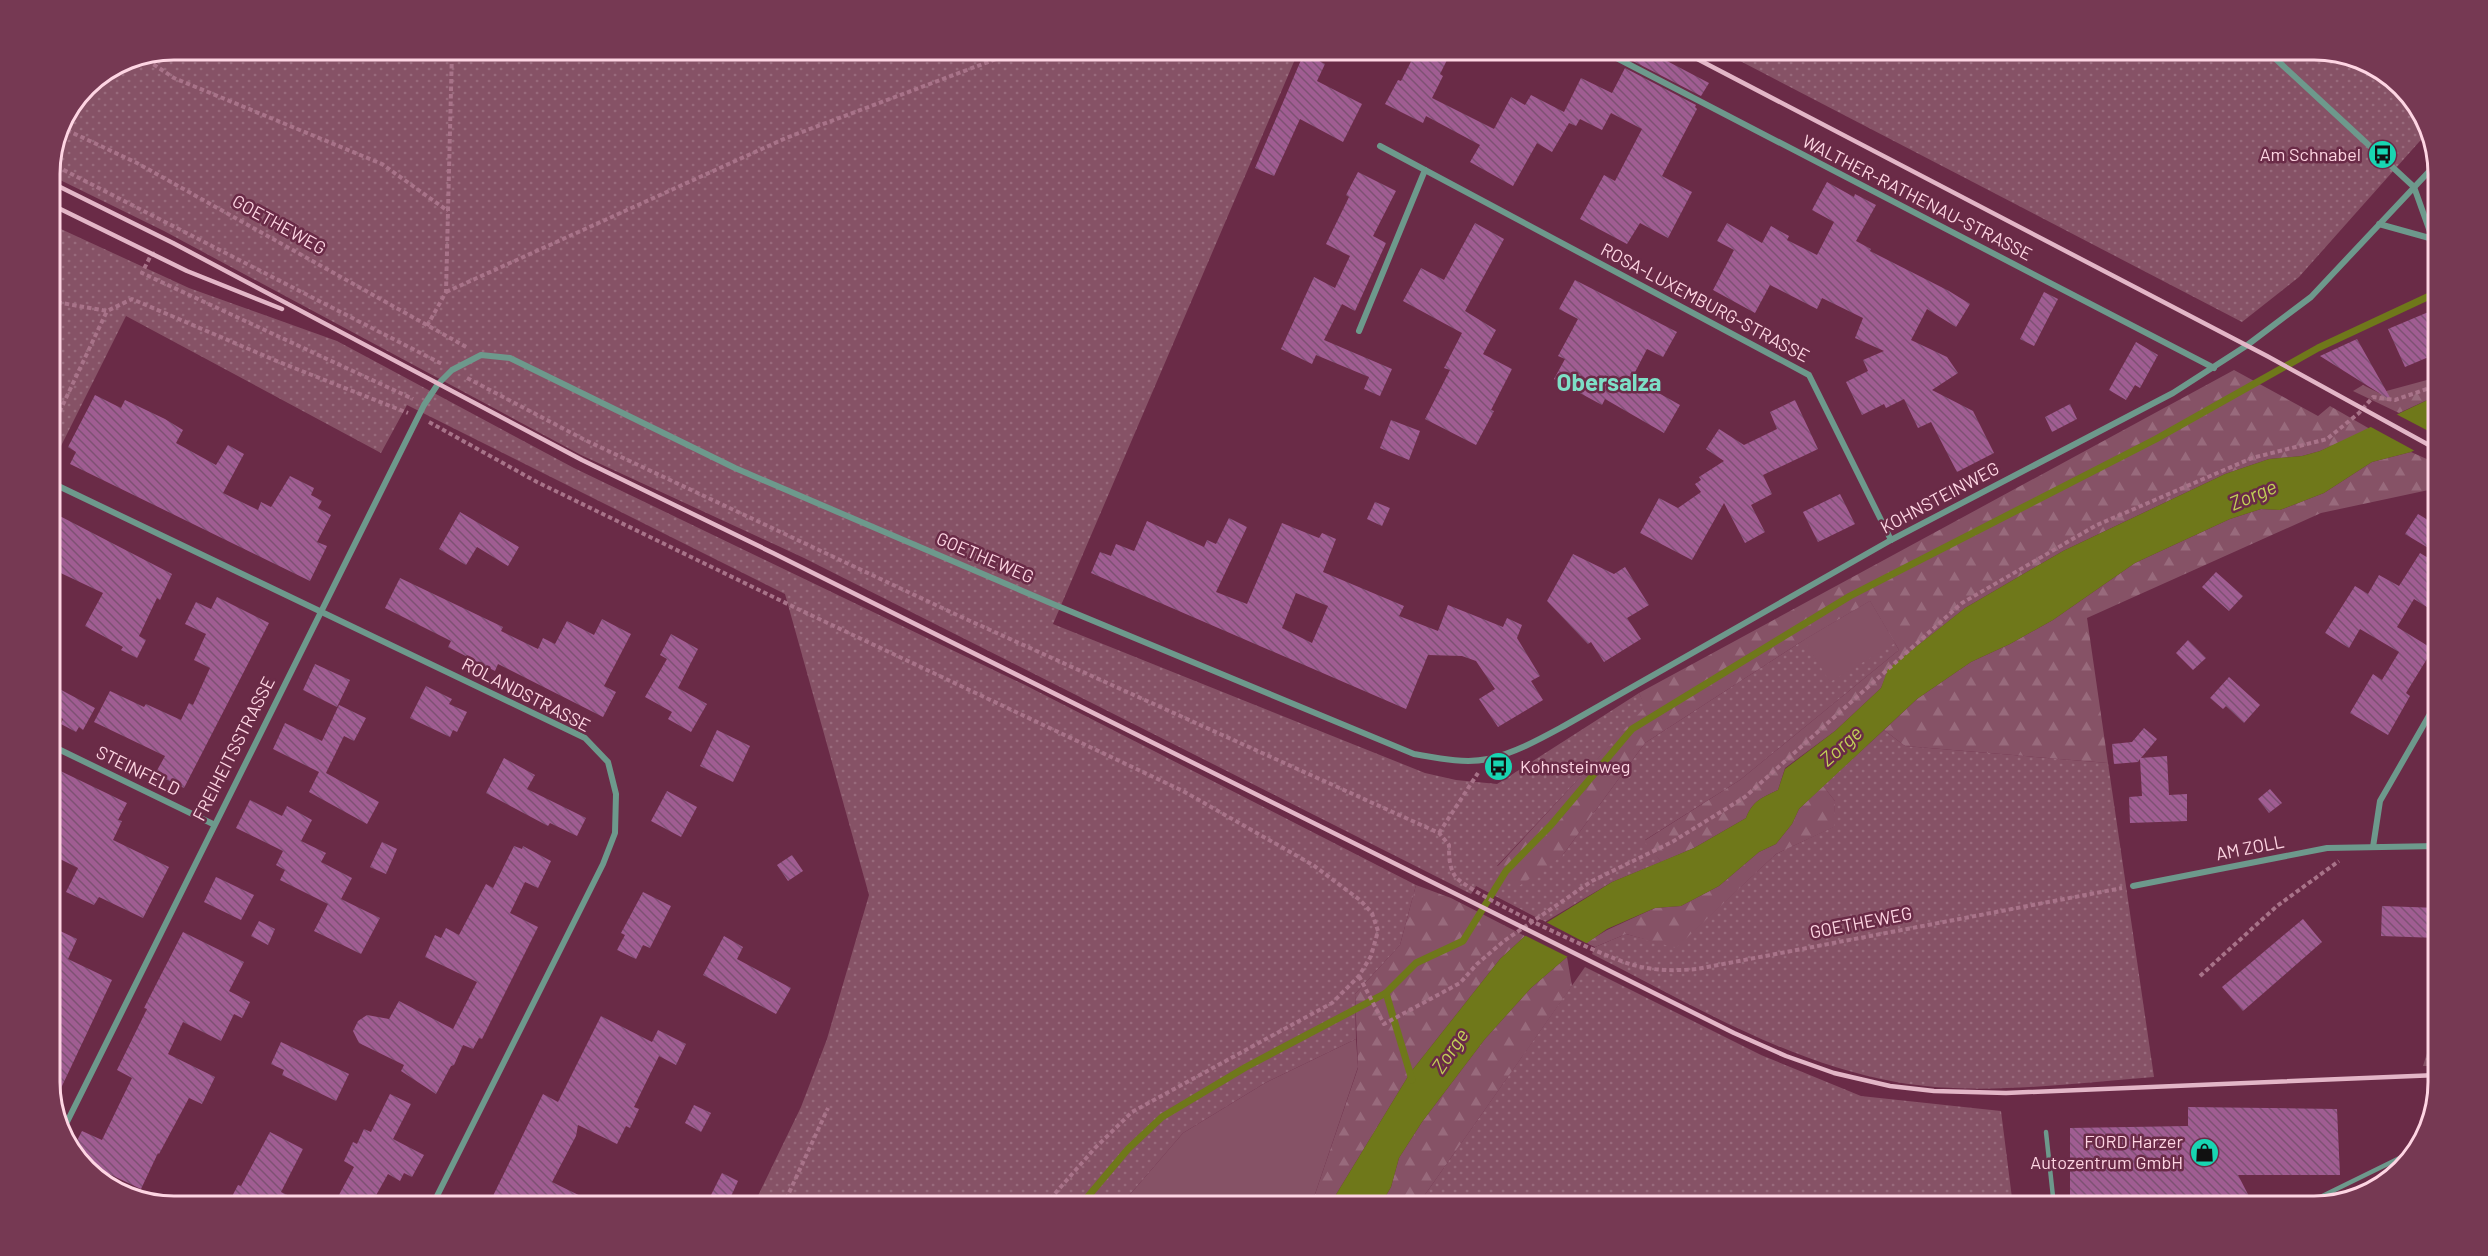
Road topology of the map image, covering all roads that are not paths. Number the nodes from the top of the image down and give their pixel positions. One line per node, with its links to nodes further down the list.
1 (1620, 60): 11 (street, WALTHER-RATHENAU-STRASSE)
2 (2277, 60): 6 (street)
3 (1380, 146): 4 (street, ROSA-LUXEMBURG-STRASSE)
4 (1425, 170): 10 (street); 14 (street, ROSA-LUXEMBURG-STRASSE)
5 (2428, 172): 6 (street, KOHNSTEINWEG)
6 (2414, 187): 7 (street, KOHNSTEINWEG); 8 (street)
7 (2379, 224): 9 (street); 11 (street, KOHNSTEINWEG)
8 (2428, 225)
9 (2428, 238)
10 (1359, 331)
11 (2214, 368): 14 (street, KOHNSTEINWEG)
12 (438, 384): 15 (street, FREIHEITSSTRASSE); 18 (street, GOETHEWEG)
13 (60, 487): 15 (street, ROLANDSTRASSE)
14 (1891, 540): 18 (street, KOHNSTEINWEG)
15 (320, 610): 19 (street, FREIHEITSSTRASSE); 27 (street, ROLANDSTRASSE)
16 (2428, 717): 21 (street)
17 (60, 750): 19 (street, STEINFELD)
18 (1486, 759)
19 (213, 824): 23 (street, FREIHEITSSTRASSE)
20 (2428, 846): 21 (street, AM ZOLL)
21 (2373, 847): 22 (street, AM ZOLL)
22 (2133, 886)
23 (67, 1122)
24 (2046, 1132): 28 (lane)
25 (2398, 1159): 26 (lane)
26 (2324, 1195)
27 (437, 1196)
28 (2053, 1196)

